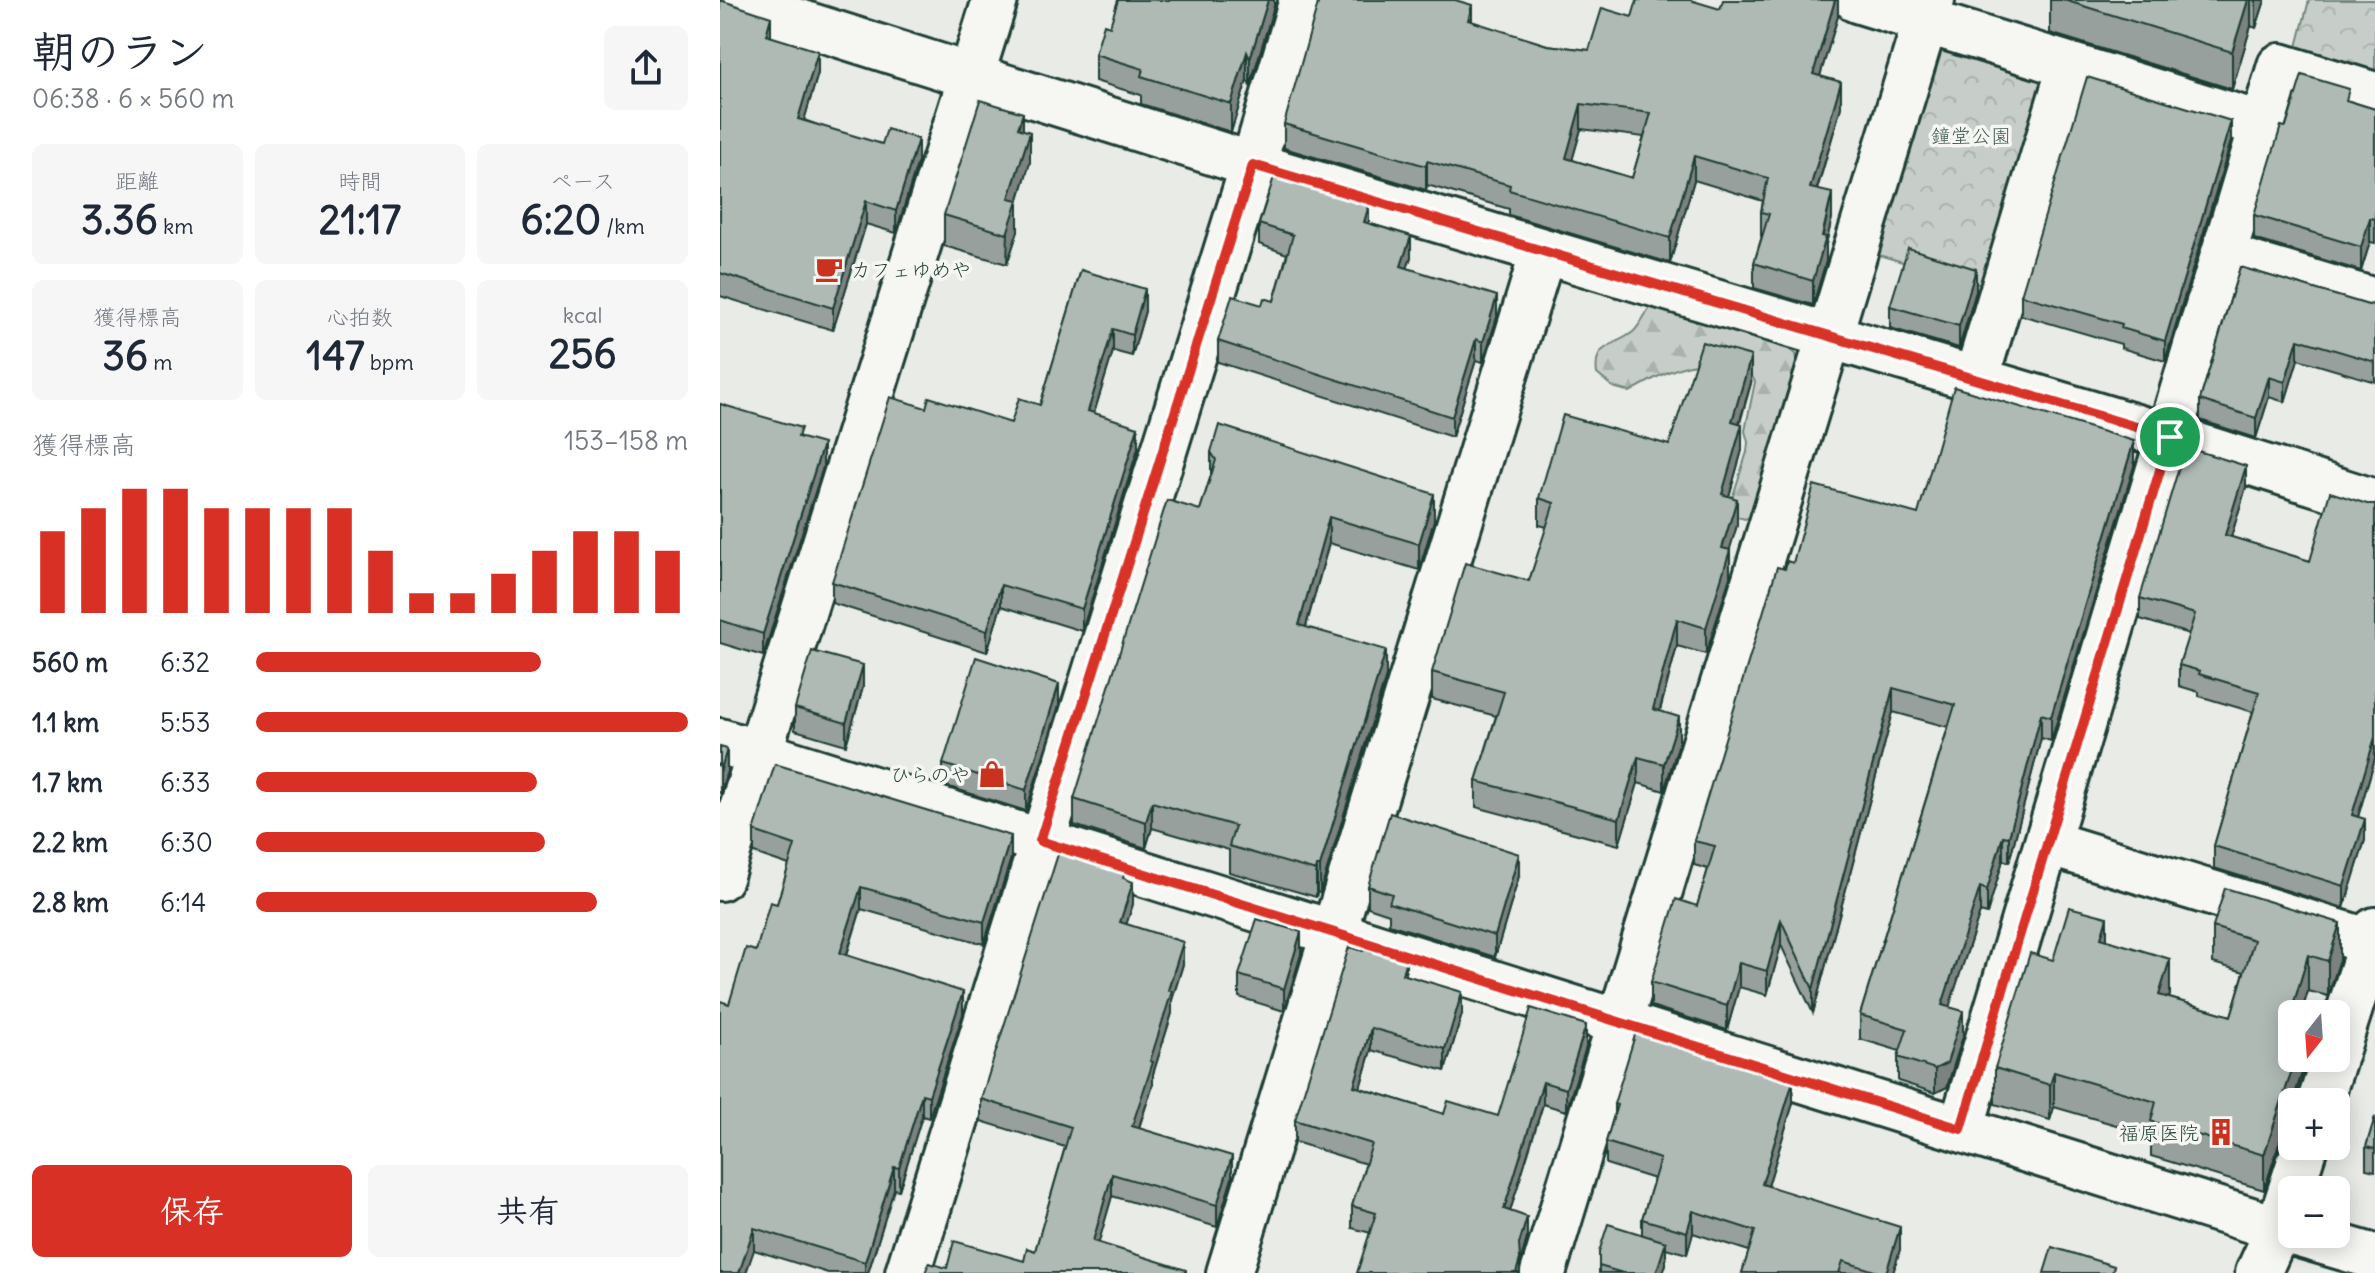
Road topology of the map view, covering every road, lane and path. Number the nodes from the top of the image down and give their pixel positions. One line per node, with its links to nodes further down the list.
1 (729, 0): 7 (street)
2 (995, 0): 7 (street)
3 (1302, 0): 10 (street)
4 (1857, 0): 5 (street)
5 (1928, 11): 6 (street); 14 (street)
6 (2070, 67): 9 (street); 15 (street)
7 (971, 76): 10 (street); 18 (street)
8 (2375, 95): 9 (street)
9 (2263, 125): 12 (street)
10 (1253, 165): 11 (street); 19 (street)
11 (1543, 252): 14 (street); 22 (street)
12 (2224, 256): 13 (street); 16 (street)
13 (2375, 301)
14 (1829, 337): 15 (street); 25 (street)
15 (1976, 379): 16 (street)
16 (2170, 437): 17 (street); 20 (street)
17 (2375, 502)
18 (739, 747): 19 (street); 21 (street)
19 (1040, 841): 22 (street); 31 (street)
20 (2048, 843): 23 (street); 26 (street)
21 (720, 878)
22 (1333, 933): 25 (street); 32 (street)
23 (2371, 953): 24 (street)
24 (2350, 1012)
25 (1621, 1025): 26 (street); 33 (street)
26 (1961, 1129): 27 (street)
27 (2278, 1229)
28 (2278, 1247): 34 (street)
29 (2344, 1248): 30 (street)
30 (2375, 1257)
31 (908, 1273)
32 (1229, 1273)
33 (1543, 1273)
34 (2258, 1273)

